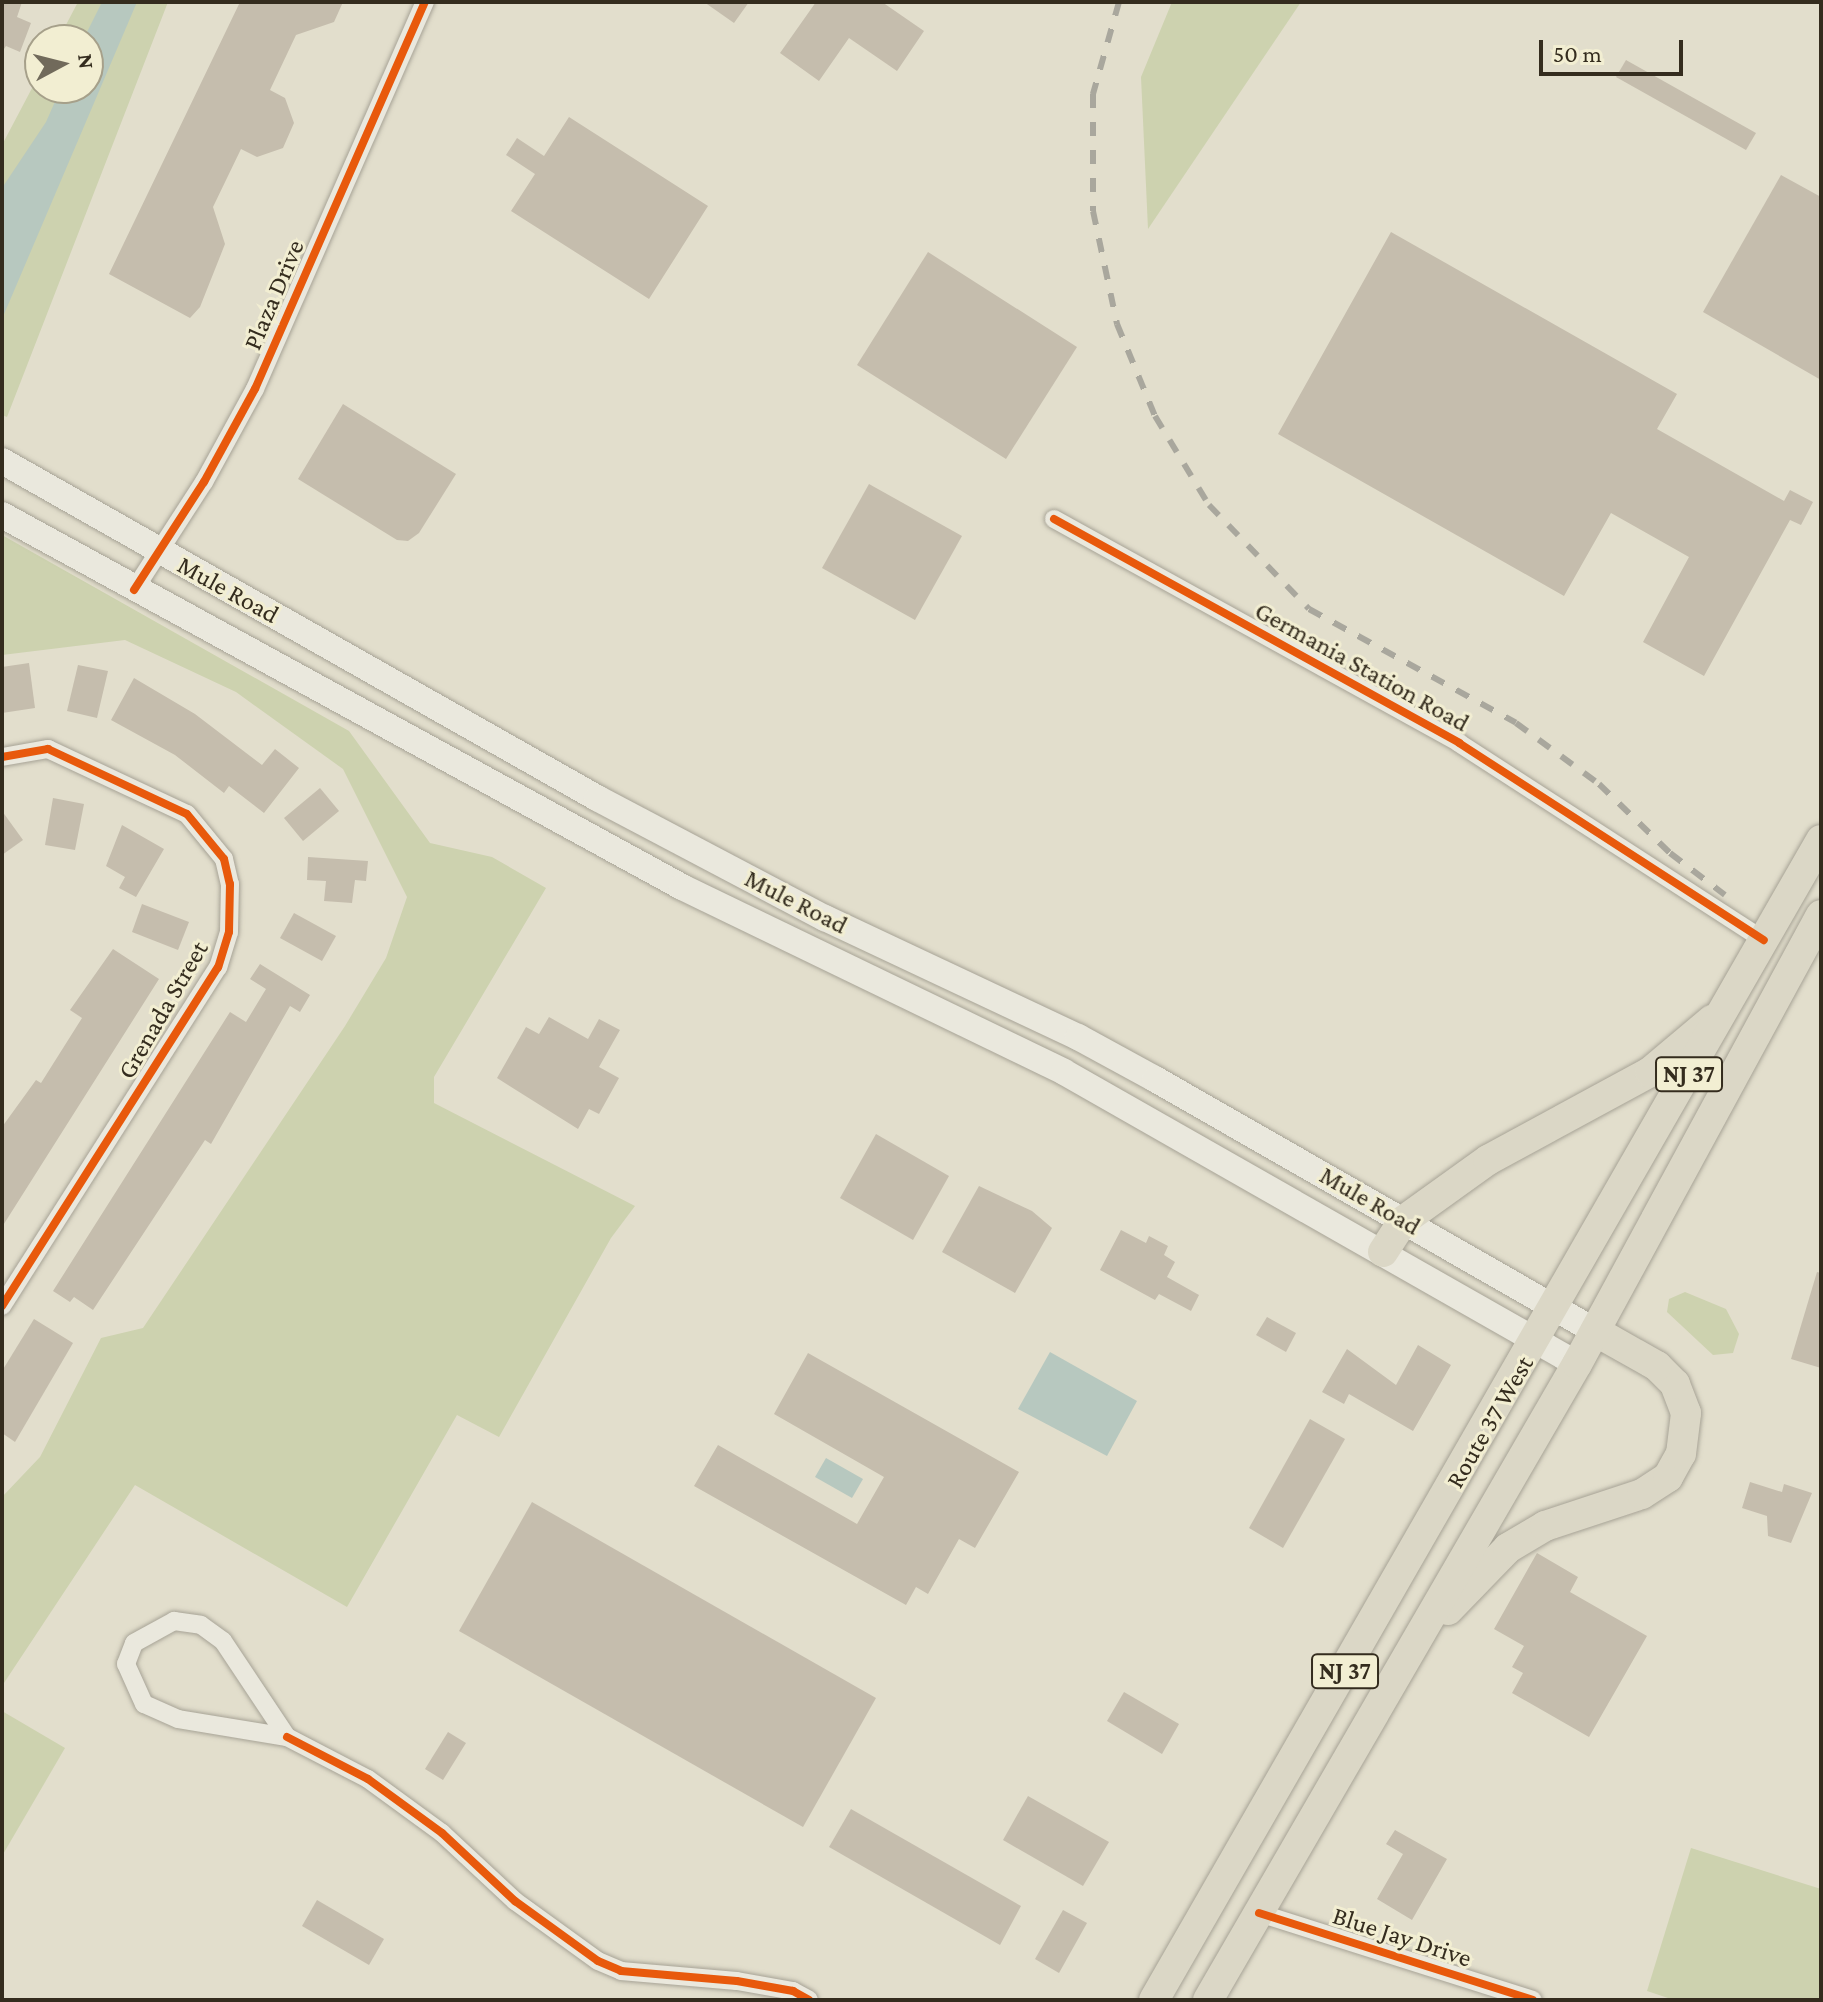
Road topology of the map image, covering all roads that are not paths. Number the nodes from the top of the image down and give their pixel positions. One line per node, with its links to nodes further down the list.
1 (425, 2): 5 (street, Plaza Drive)
2 (2, 461): 5 (main road, Mule Road)
3 (2, 515): 6 (main road, Mule Road)
4 (1054, 519): 12 (street, Germania Station Road)
5 (156, 551): 6 (street, Plaza Drive); 9 (main road, Mule Road)
6 (134, 590): 10 (main road, Mule Road)
7 (2, 757): 20 (street, Grenada Street)
8 (1821, 840): 12 (highway, Route 37 West / NJ 37)
9 (702, 853): 10 (main road); 14 (main road, Mule Road)
10 (682, 887): 15 (main road, Mule Road)
11 (1821, 915): 22 (highway, Route 37 West / NJ 37)
12 (1764, 940): 13 (highway, Route 37 West / NJ 37)
13 (1727, 1007): 18 (highway); 21 (highway, Route 37 West / NJ 37)
14 (1035, 1016): 15 (main road); 16 (main road, Mule Road)
15 (1019, 1050): 17 (main road, Mule Road)
16 (1155, 1079): 17 (main road); 18 (main road, Mule Road)
17 (1138, 1114): 19 (main road, Mule Road)
18 (1403, 1221): 19 (highway); 21 (main road, Mule Road)
19 (1383, 1252): 23 (main road, Mule Road)
20 (2, 1306)
21 (1555, 1308): 22 (main road, Mule Road); 23 (highway, Route 37 West / NJ 37)
22 (1595, 1331): 24 (highway, Route 37 West / NJ 37); 25 (highway)
23 (1537, 1342): 24 (main road, Mule Road); 29 (highway, Route 37 West / NJ 37)
24 (1577, 1364): 25 (highway, Route 37 West / NJ 37)
25 (1416, 1643): 27 (highway, Route 37 West / NJ 37)
26 (287, 1737): 26 (street); 28 (street)
27 (1259, 1913): 30 (highway, Route 37 West / NJ 37); 31 (street, Blue Jay Drive)
28 (809, 2000)
29 (1154, 2000)
30 (1208, 2000)
31 (1533, 2000)

